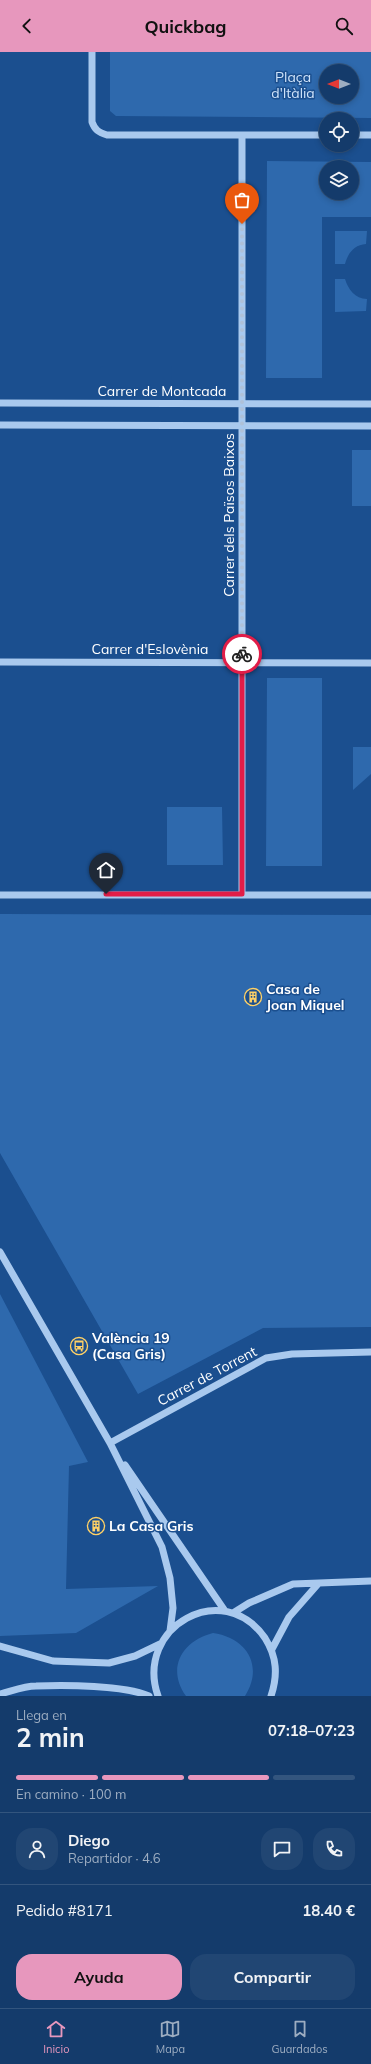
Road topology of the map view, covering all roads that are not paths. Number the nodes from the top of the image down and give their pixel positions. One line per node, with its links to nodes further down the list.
1 (92, 52): 2 (street)
2 (242, 135): 3 (street); 7 (street, Carrer dels Països Baixos)
3 (319, 135)
4 (359, 135): 5 (street)
5 (371, 136)
6 (0, 403): 7 (street, Carrer de Montcada)
7 (242, 404): 8 (street, Carrer de Montcada); 10 (street, Carrer dels Països Baixos)
8 (371, 404)
9 (0, 425): 10 (street)
10 (242, 425): 11 (street); 13 (street, Carrer dels Països Baixos)
11 (371, 426)
12 (0, 662): 13 (street, Carrer d'Eslovènia)
13 (242, 663): 14 (street, Carrer d'Eslovènia); 16 (street, Carrer dels Països Baixos)
14 (371, 663)
15 (0, 894): 16 (street)
16 (242, 894): 17 (street)
17 (371, 894)
18 (0, 1252): 20 (street)
19 (371, 1352): 20 (street, Carrer de Torrent)
20 (110, 1443): 23 (street); 25 (street)
21 (371, 1582): 22 (street)
22 (318, 1584): 24 (street); 28 (street)
23 (225, 1611): 24 (street); 25 (street)
24 (232, 1613): 28 (street)
25 (170, 1631): 26 (street)
26 (160, 1644): 27 (street); 31 (street)
27 (0, 1646)
28 (272, 1649): 32 (street)
29 (0, 1694): 30 (street)
30 (150, 1696)
31 (158, 1696)
32 (271, 1696)

